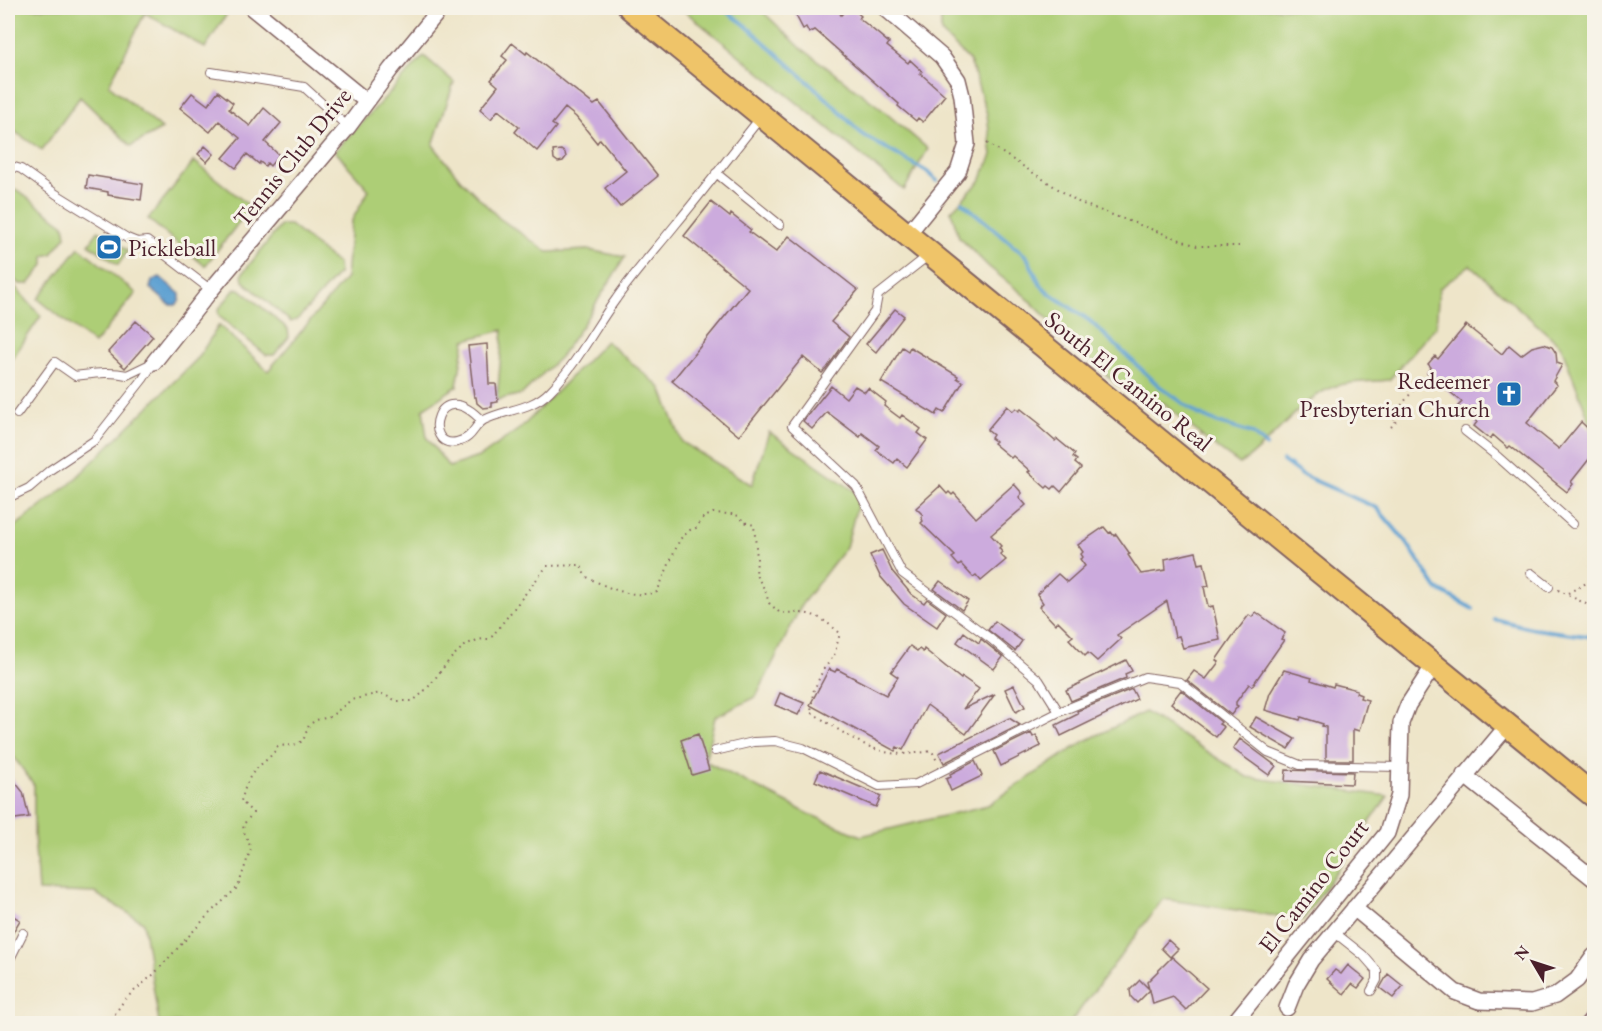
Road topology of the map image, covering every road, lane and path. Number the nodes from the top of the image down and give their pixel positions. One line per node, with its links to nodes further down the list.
1 (252, 8): 6 (street)
2 (441, 8): 6 (street, Tennis Club Drive)
3 (630, 8): 7 (main road, South El Camino Real)
4 (885, 8): 13 (street)
5 (211, 72): 8 (lane)
6 (366, 101): 8 (street, Tennis Club Drive)
7 (761, 116): 11 (lane); 13 (main road, South El Camino Real)
8 (348, 127): 16 (street, Tennis Club Drive)
9 (987, 143): 14 (path)
10 (8, 167): 16 (lane)
11 (716, 173): 12 (lane); 20 (lane)
12 (780, 225)
13 (907, 235): 15 (main road, South El Camino Real)
14 (1239, 246)
15 (930, 254): 29 (main road, South El Camino Real); 30 (lane)
16 (211, 290): 17 (street, Tennis Club Drive)
17 (154, 362): 19 (lane); 23 (lane)
18 (1415, 388): 21 (path)
19 (17, 414)
20 (482, 421): 20 (lane)
21 (1391, 428)
22 (1465, 431): 24 (lane)
23 (8, 498)
24 (1573, 524)
25 (1531, 573): 27 (lane)
26 (1594, 579): 28 (path)
27 (1550, 586)
28 (1594, 608)
29 (1434, 666): 31 (main road, South El Camino Real); 33 (street, El Camino Court)
30 (1059, 712): 33 (lane); 34 (lane)
31 (1508, 725): 35 (street); 36 (main road, South El Camino Real)
32 (715, 751): 34 (lane)
33 (1400, 767): 46 (street, El Camino Court)
34 (942, 771): 45 (path)
35 (1464, 776): 37 (street); 38 (street)
36 (1594, 796)
37 (1594, 879)
38 (1354, 908): 39 (street); 41 (street)
39 (1334, 932): 43 (lane); 44 (street)
40 (23, 933): 42 (lane)
41 (1594, 957)
42 (8, 963)
43 (1371, 991)
44 (1287, 1008)
45 (108, 1023)
46 (1233, 1023)

